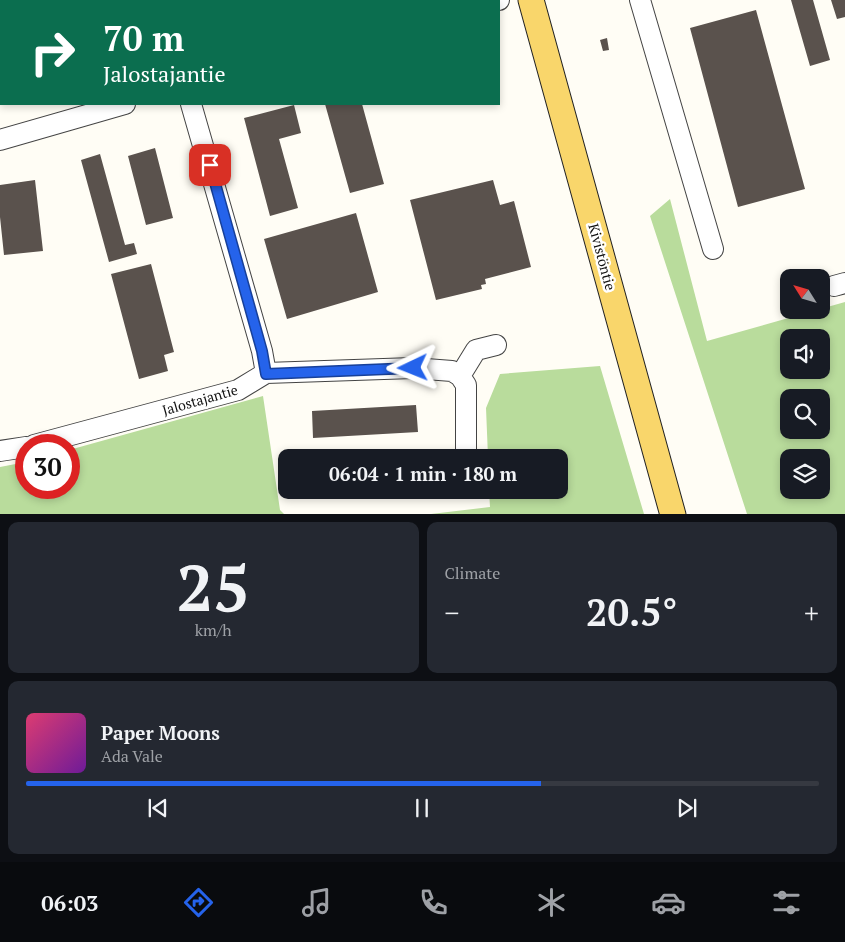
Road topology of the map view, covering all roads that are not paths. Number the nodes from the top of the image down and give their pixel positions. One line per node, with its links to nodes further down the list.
1 (531, 0): 14 (main road, Kivistöntie)
2 (640, 0): 6 (street)
3 (122, 105): 5 (street)
4 (191, 105): 9 (street)
5 (0, 140)
6 (713, 249)
7 (496, 345): 8 (street)
8 (461, 364): 9 (street); 12 (street)
9 (266, 374): 10 (street, Jalostajantie)
10 (75, 434)
11 (15, 449): 13 (street)
12 (466, 449)
13 (0, 451)
14 (673, 514)

